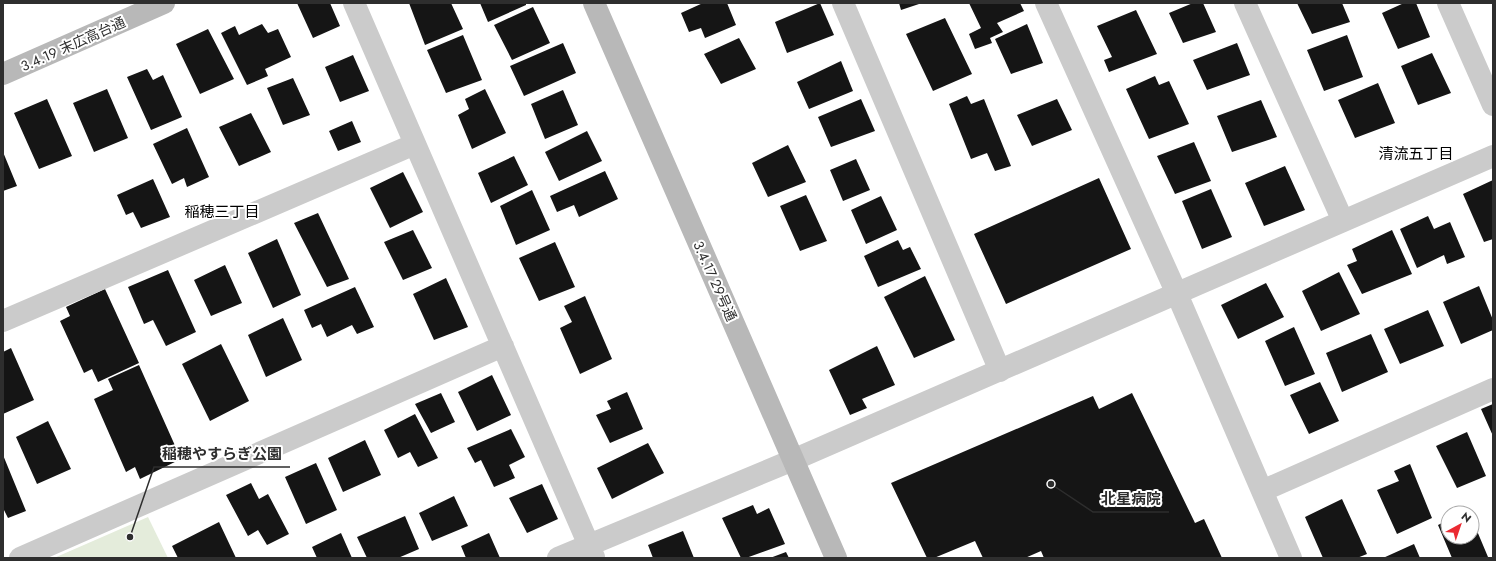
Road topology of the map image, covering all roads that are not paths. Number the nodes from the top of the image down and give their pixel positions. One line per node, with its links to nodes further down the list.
1 (164, 3): 8 (street, 3.4.19 末広高台通)
2 (354, 3): 10 (street)
3 (594, 3): 18 (street, 3.4.17 29号通)
4 (843, 3): 16 (street)
5 (1046, 3): 13 (street)
6 (1245, 3): 12 (street)
7 (1448, 3): 9 (street)
8 (3, 74)
9 (1493, 105)
10 (415, 144): 14 (street); 15 (street)
11 (1493, 156): 12 (street)
12 (1343, 221): 13 (street)
13 (1177, 294): 16 (street); 19 (street)
14 (3, 321)
15 (502, 346): 20 (street); 21 (street)
16 (1000, 370): 18 (street)
17 (1493, 388): 19 (street)
18 (793, 460): 20 (street); 23 (street, 3.4.17 29号通)
19 (1262, 491): 24 (street)
20 (592, 551): 22 (street)
21 (20, 558)
22 (558, 558)
23 (836, 558)
24 (1292, 558)

